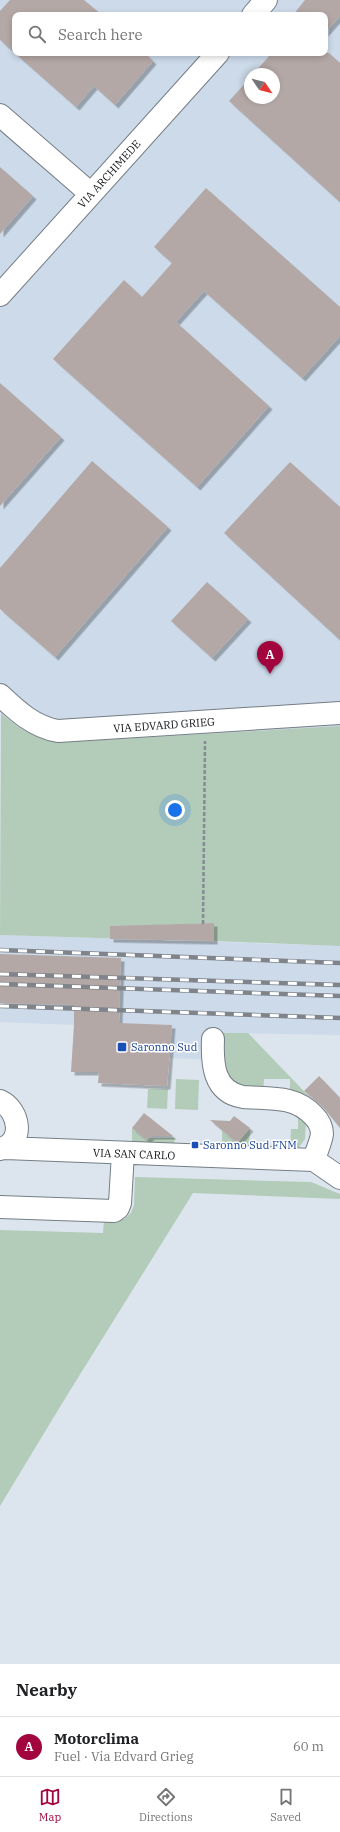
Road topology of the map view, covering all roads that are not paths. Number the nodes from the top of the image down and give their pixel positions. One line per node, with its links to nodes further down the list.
1 (266, 0): 2 (street)
2 (256, 12)
3 (215, 56): 5 (street, VIA ARCHIMEDE)
4 (0, 115): 5 (street)
5 (91, 194): 6 (street, VIA ARCHIMEDE)
6 (0, 294)
7 (0, 695): 8 (street, VIA EDVARD GRIEG)
8 (340, 713)
9 (213, 1039): 15 (street)
10 (0, 1101): 11 (street)
11 (17, 1122): 12 (street); 13 (street)
12 (3, 1148): 13 (street, VIA SAN CARLO)
13 (43, 1151): 14 (street, VIA SAN CARLO)
14 (123, 1153): 15 (street, VIA SAN CARLO); 17 (street)
15 (314, 1160): 16 (street)
16 (340, 1178)
17 (0, 1207)

